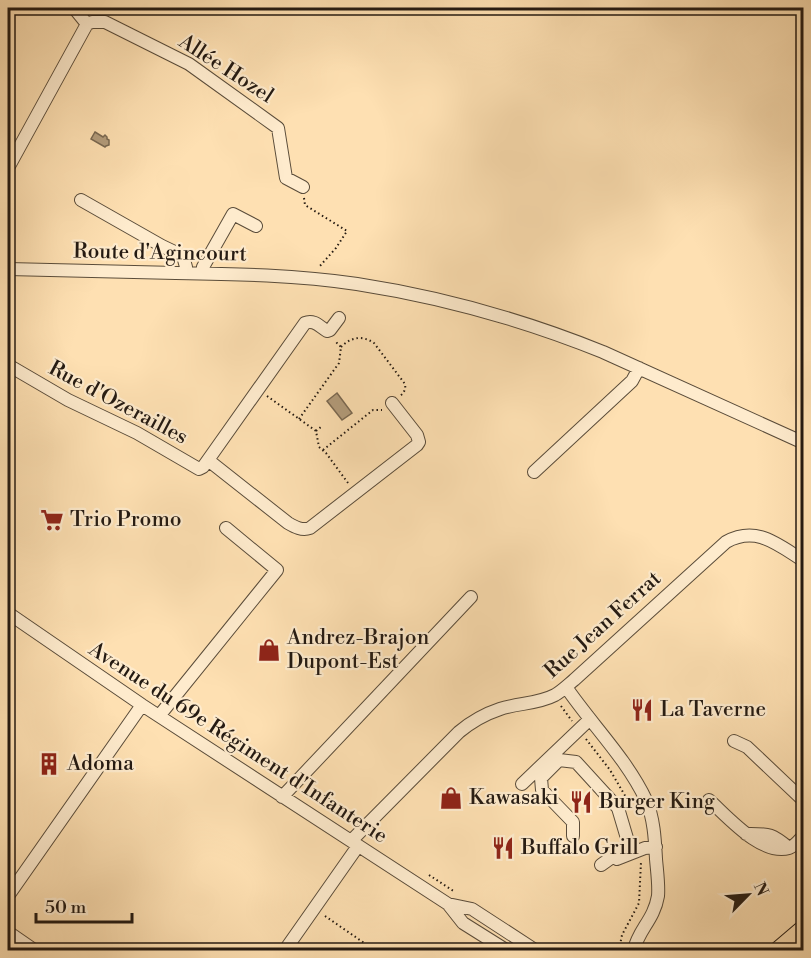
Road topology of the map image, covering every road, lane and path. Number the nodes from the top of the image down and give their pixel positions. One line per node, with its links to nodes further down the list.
1 (74, 8): 2 (street)
2 (87, 24): 3 (street); 4 (street, Allée Hozel)
3 (8, 168)
4 (303, 187): 10 (path)
5 (81, 200): 8 (street)
6 (256, 226): 9 (street)
7 (8, 269): 8 (street, Route d'Agincourt)
8 (185, 273): 9 (street, Route d'Agincourt)
9 (202, 273): 10 (street, Route d'Agincourt)
10 (312, 279): 15 (street, Route d'Agincourt)
11 (339, 318): 12 (street)
12 (330, 330): 13 (path); 16 (street)
13 (341, 347): 17 (path); 18 (path)
14 (8, 365): 23 (street, Rue d'Ozerailles)
15 (639, 368): 21 (street, Route d'Agincourt); 24 (street)
16 (258, 389): 18 (path); 23 (street)
17 (392, 403): 22 (path); 25 (street)
18 (299, 418): 20 (path)
19 (322, 426): 20 (path)
20 (316, 431): 22 (path)
21 (804, 443)
22 (323, 450): 25 (path)
23 (208, 460): 25 (street)
24 (534, 471)
25 (356, 494)
26 (226, 528): 32 (street)
27 (804, 561): 30 (street, Rue Jean Ferrat)
28 (471, 597): 37 (street)
29 (8, 613): 31 (street, Avenue du 69e Régiment d'Infanterie)
30 (560, 695): 33 (street); 34 (path); 43 (street, Rue Jean Ferrat)
31 (142, 705): 32 (street, Avenue du 69e Régiment d'Infanterie); 48 (street)
32 (159, 716): 37 (street, Avenue du 69e Régiment d'Infanterie)
33 (589, 720): 34 (street); 44 (street)
34 (578, 729): 36 (street); 40 (path)
35 (734, 741): 39 (street)
36 (522, 784)
37 (282, 797): 43 (street, Avenue du 69e Régiment d'Infanterie)
38 (708, 800): 41 (street)
39 (804, 801)
40 (629, 803)
41 (804, 835)
42 (573, 836): 45 (street)
43 (355, 844): 49 (street, Avenue du 69e Régiment d'Infanterie); 55 (street, Rue Jean Ferrat)
44 (656, 847): 45 (street); 59 (street)
45 (641, 850): 58 (path)
46 (421, 871): 47 (path)
47 (459, 895)
48 (8, 896)
49 (448, 904): 56 (street, Avenue du 69e Régiment d'Infanterie); 57 (street, Avenue du 69e Régiment d'Infanterie)
50 (325, 916): 53 (path)
51 (804, 927): 60 (main road)
52 (8, 932): 54 (street)
53 (370, 947)
54 (34, 951)
55 (285, 951)
56 (506, 951)
57 (535, 951)
58 (618, 951)
59 (634, 951)
60 (777, 951)

